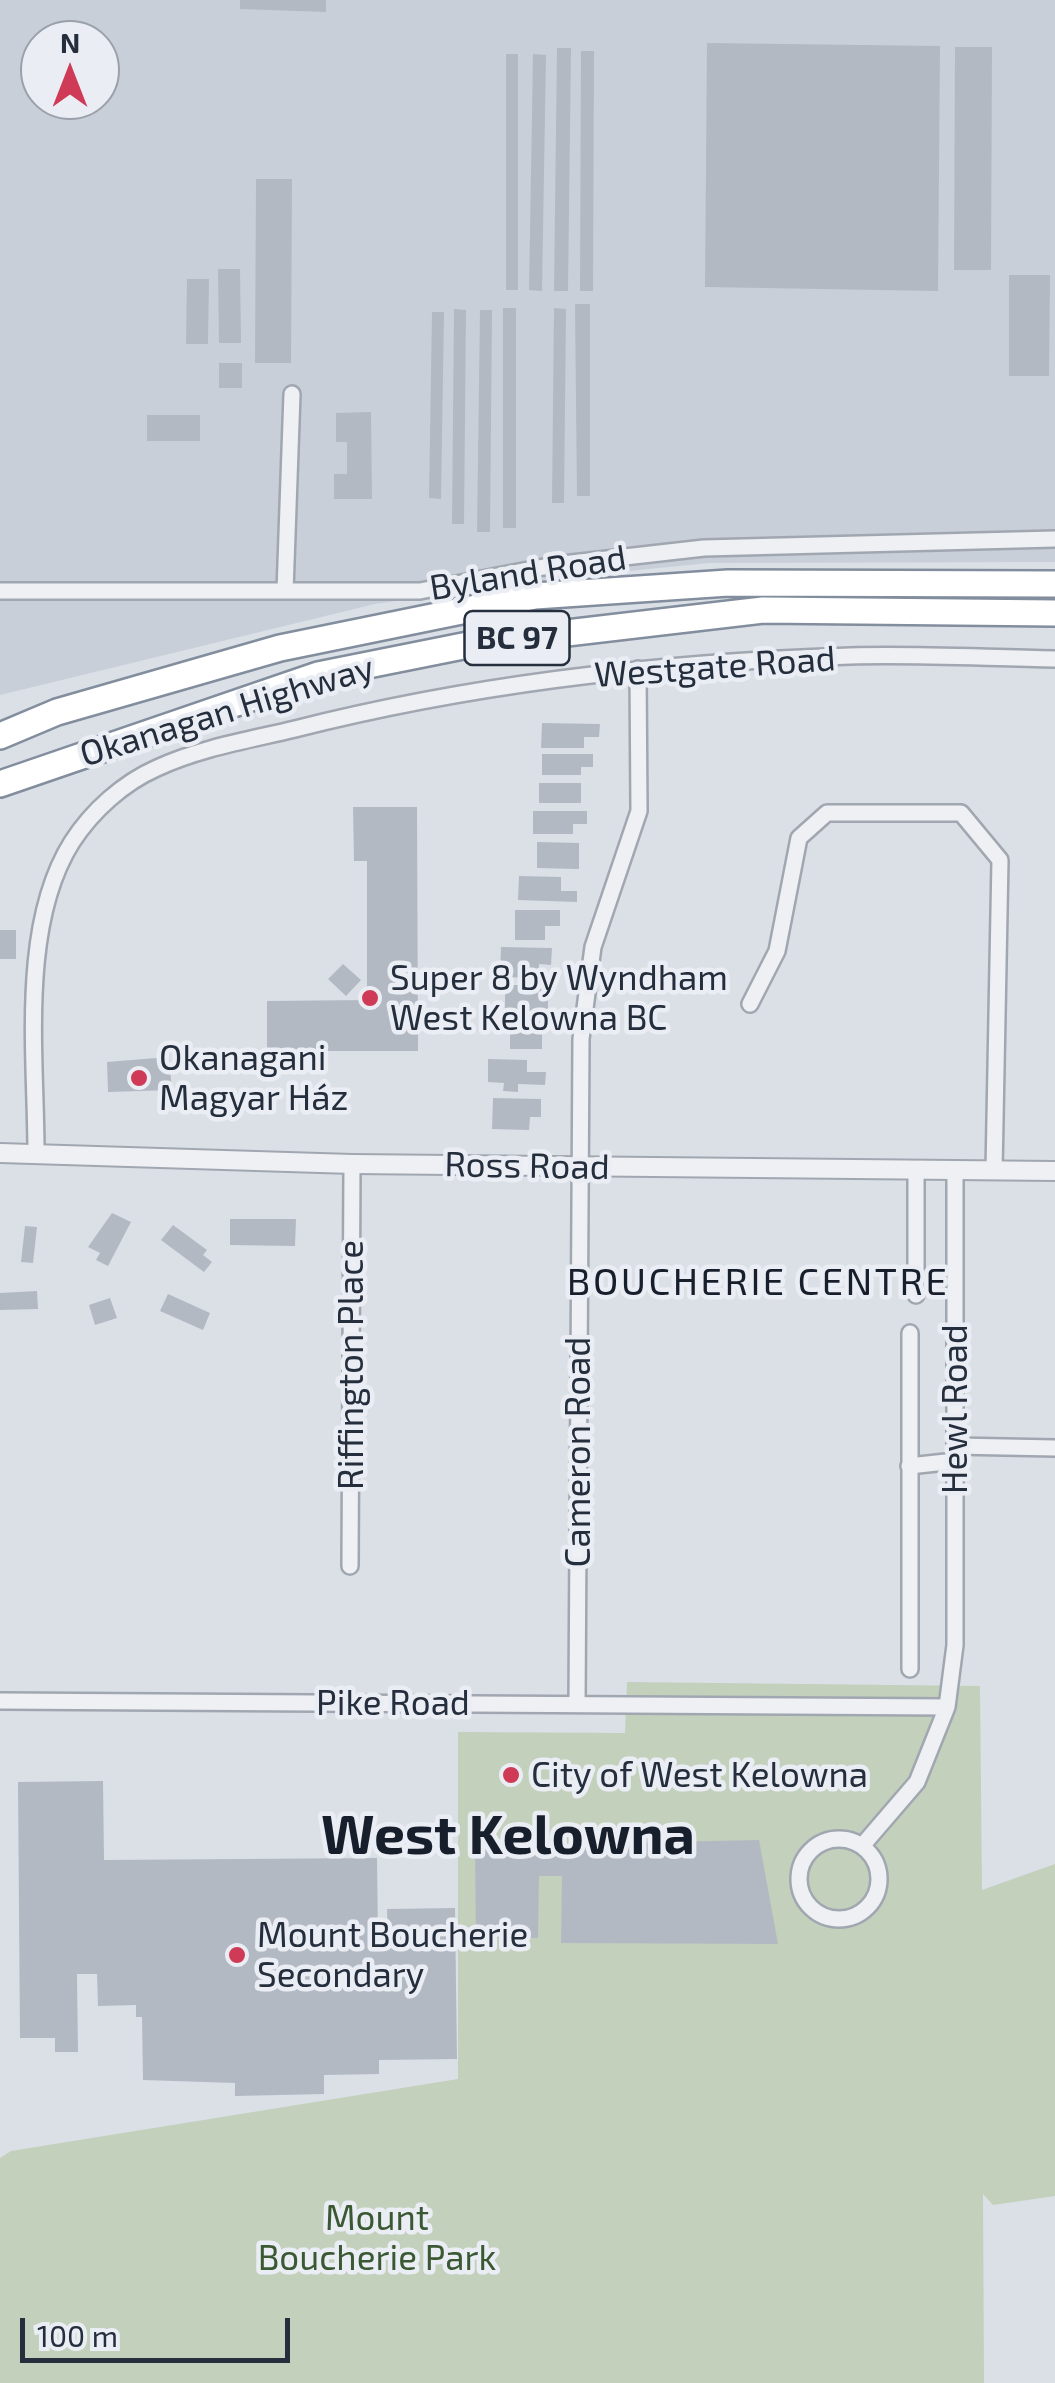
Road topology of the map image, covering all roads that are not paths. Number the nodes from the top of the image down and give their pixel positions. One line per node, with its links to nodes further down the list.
1 (292, 394): 5 (street)
2 (1055, 539): 5 (street, Byland Road)
3 (1055, 584): 9 (highway, Okanagan Highway / BC 97)
4 (0, 592): 5 (street, Byland Road)
5 (285, 592)
6 (1055, 614): 10 (highway, Okanagan Highway / BC 97)
7 (1055, 660): 8 (street, Westgate Road)
8 (638, 668): 13 (street, Westgate Road); 15 (street, Cameron Road)
9 (0, 736)
10 (0, 784)
11 (750, 1004): 16 (street)
12 (0, 1153): 13 (street, Ross Road)
13 (36, 1153): 14 (street, Ross Road)
14 (352, 1164): 15 (street, Ross Road); 25 (street, Riffington Place)
15 (579, 1166): 18 (street, Ross Road); 28 (street, Cameron Road)
16 (994, 1171): 17 (street, Ross Road); 19 (street, Ross Road)
17 (1055, 1171)
18 (916, 1173): 19 (street, Ross Road); 20 (street, Hewl Road)
19 (956, 1173): 23 (street, Hewl Road)
20 (916, 1295)
21 (910, 1333): 24 (street, Hewl Road)
22 (1055, 1448): 23 (street)
23 (956, 1454): 24 (street); 29 (street, Hewl Road)
24 (909, 1466): 26 (street, Hewl Road)
25 (350, 1566)
26 (910, 1670)
27 (0, 1701): 28 (street, Pike Road)
28 (577, 1704): 29 (street, Pike Road)
29 (947, 1707): 30 (street, Hewl Road)
30 (862, 1846): 30 (street)

